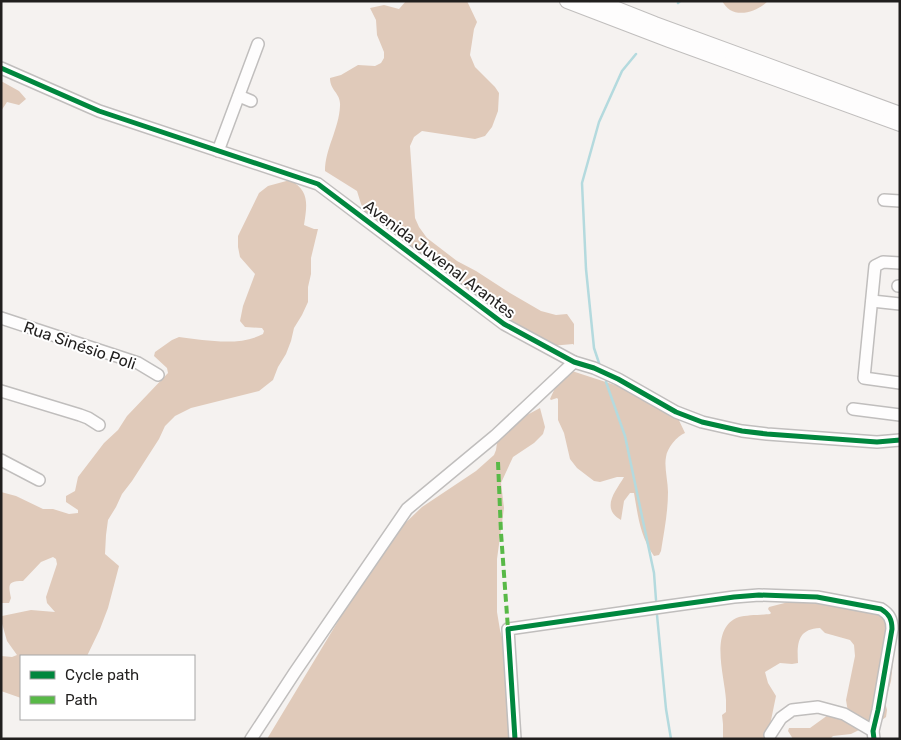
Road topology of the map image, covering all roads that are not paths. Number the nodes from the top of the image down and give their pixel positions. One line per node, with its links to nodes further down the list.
1 (567, 1): 8 (main road)
2 (597, 1): 7 (main road)
3 (258, 44): 5 (street)
4 (1, 68): 9 (street, Avenida Juvenal Arantes)
5 (239, 96): 6 (street); 9 (street)
6 (251, 102)
7 (900, 114)
8 (900, 124)
9 (218, 151): 16 (street, Avenida Juvenal Arantes)
10 (884, 200): 11 (street)
11 (900, 201)
12 (900, 263): 13 (street)
13 (872, 301): 14 (street); 18 (street)
14 (900, 304)
15 (1, 318): 17 (street, Rua Sinésio Poli)
16 (574, 362): 23 (street, Avenida Juvenal Arantes); 28 (street)
17 (158, 375)
18 (900, 383)
19 (2, 395): 22 (street)
20 (853, 409): 21 (street)
21 (900, 415)
22 (99, 425)
23 (900, 440)
24 (1, 460): 25 (street)
25 (39, 480)
26 (770, 734): 27 (street)
27 (874, 735): 29 (street)
28 (251, 739)
29 (516, 739)

